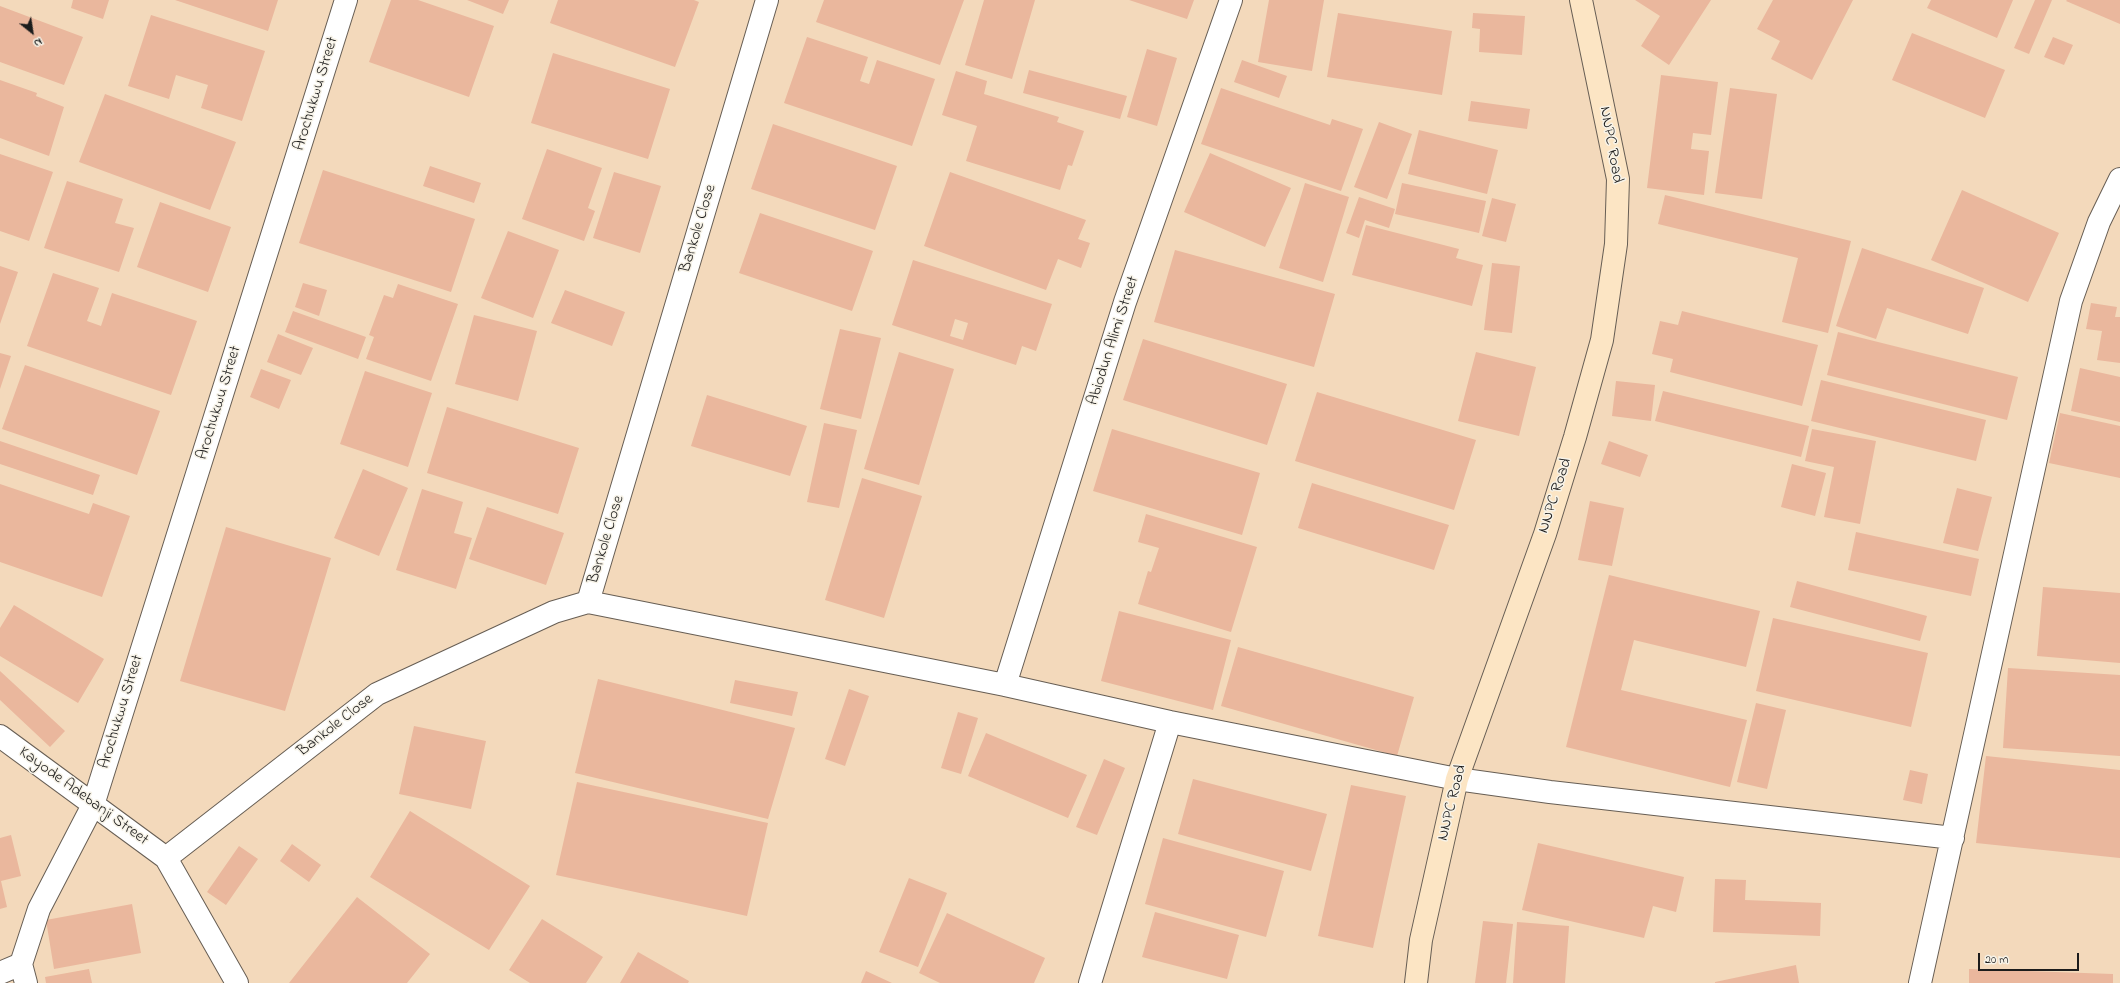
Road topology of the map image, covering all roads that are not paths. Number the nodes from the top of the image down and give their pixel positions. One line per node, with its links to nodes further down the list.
1 (346, 0): 11 (street, Arochukwu Street)
2 (767, 0): 6 (street, Bankole Close)
3 (1231, 0): 7 (street, Abiodun Alimi Street)
4 (1580, 0): 10 (street, NNPC Road)
5 (2120, 179): 12 (street)
6 (588, 602): 7 (street); 13 (street, Bankole Close)
7 (1006, 685): 8 (street)
8 (1170, 722): 10 (street); 17 (street)
9 (0, 736): 11 (street, Kayode Adebanji Street)
10 (1457, 779): 12 (street); 18 (street, NNPC Road)
11 (93, 805): 13 (street, Kayode Adebanji Street); 15 (street, Arochukwu Street)
12 (1952, 838): 19 (street)
13 (166, 858): 16 (street)
14 (0, 973): 15 (street)
15 (23, 973)
16 (237, 983)
17 (1090, 983)
18 (1416, 983)
19 (1920, 983)

